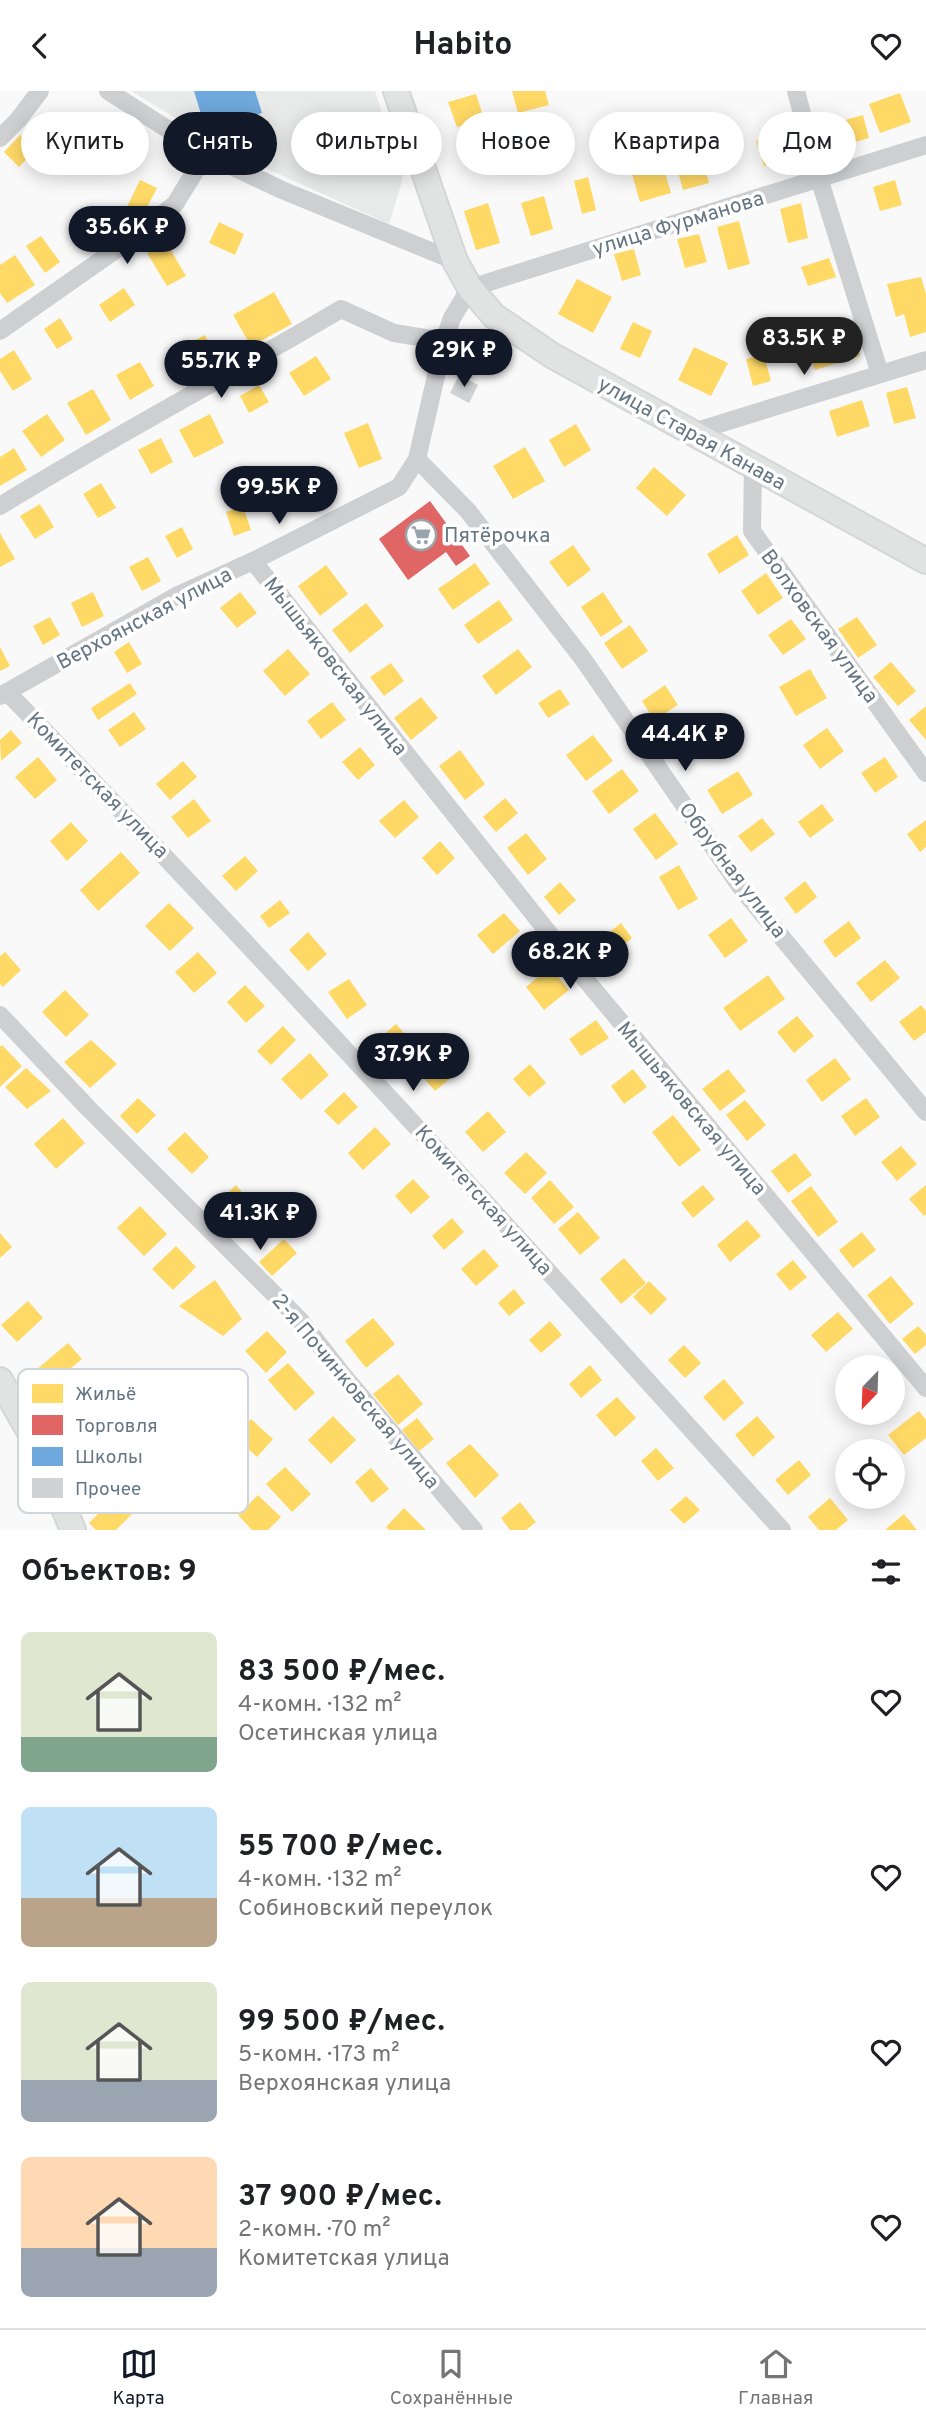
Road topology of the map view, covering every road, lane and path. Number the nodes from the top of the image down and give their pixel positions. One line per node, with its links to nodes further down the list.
1 (40, 91): 6 (street)
2 (108, 91): 5 (street)
3 (396, 91): 11 (street, улица Старая Канава)
4 (796, 91): 10 (street)
5 (163, 126)
6 (0, 138)
7 (926, 145): 10 (street, улица Фурманова)
8 (193, 175): 13 (street)
9 (250, 175): 11 (street)
10 (819, 179): 12 (street, улица Фурманова); 16 (street)
11 (455, 261): 12 (street, улица Старая Канава)
12 (470, 288): 14 (street, Верхоянская улица); 17 (street, улица Старая Канава)
13 (0, 331)
14 (444, 341): 18 (street, Верхоянская улица); 20 (street)
15 (926, 360): 16 (street)
16 (880, 374): 17 (street)
17 (693, 432): 19 (street, улица Старая Канава)
18 (417, 459): 21 (street, Верхоянская улица); 26 (street, Обрубная улица)
19 (753, 467): 22 (street, улица Старая Канава); 24 (street, Волховская улица)
20 (0, 506)
21 (253, 561): 23 (street, Верхоянская улица); 28 (street, Мышьяковская улица)
22 (926, 561)
23 (4, 694): 33 (street, Комитетская улица)
24 (926, 773)
25 (0, 1015): 32 (street, 2-я Починковская улица)
26 (926, 1112)
27 (0, 1380): 29 (street)
28 (926, 1388)
29 (18, 1411)
30 (66, 1513): 31 (street)
31 (73, 1530)
32 (474, 1530)
33 (782, 1530)

